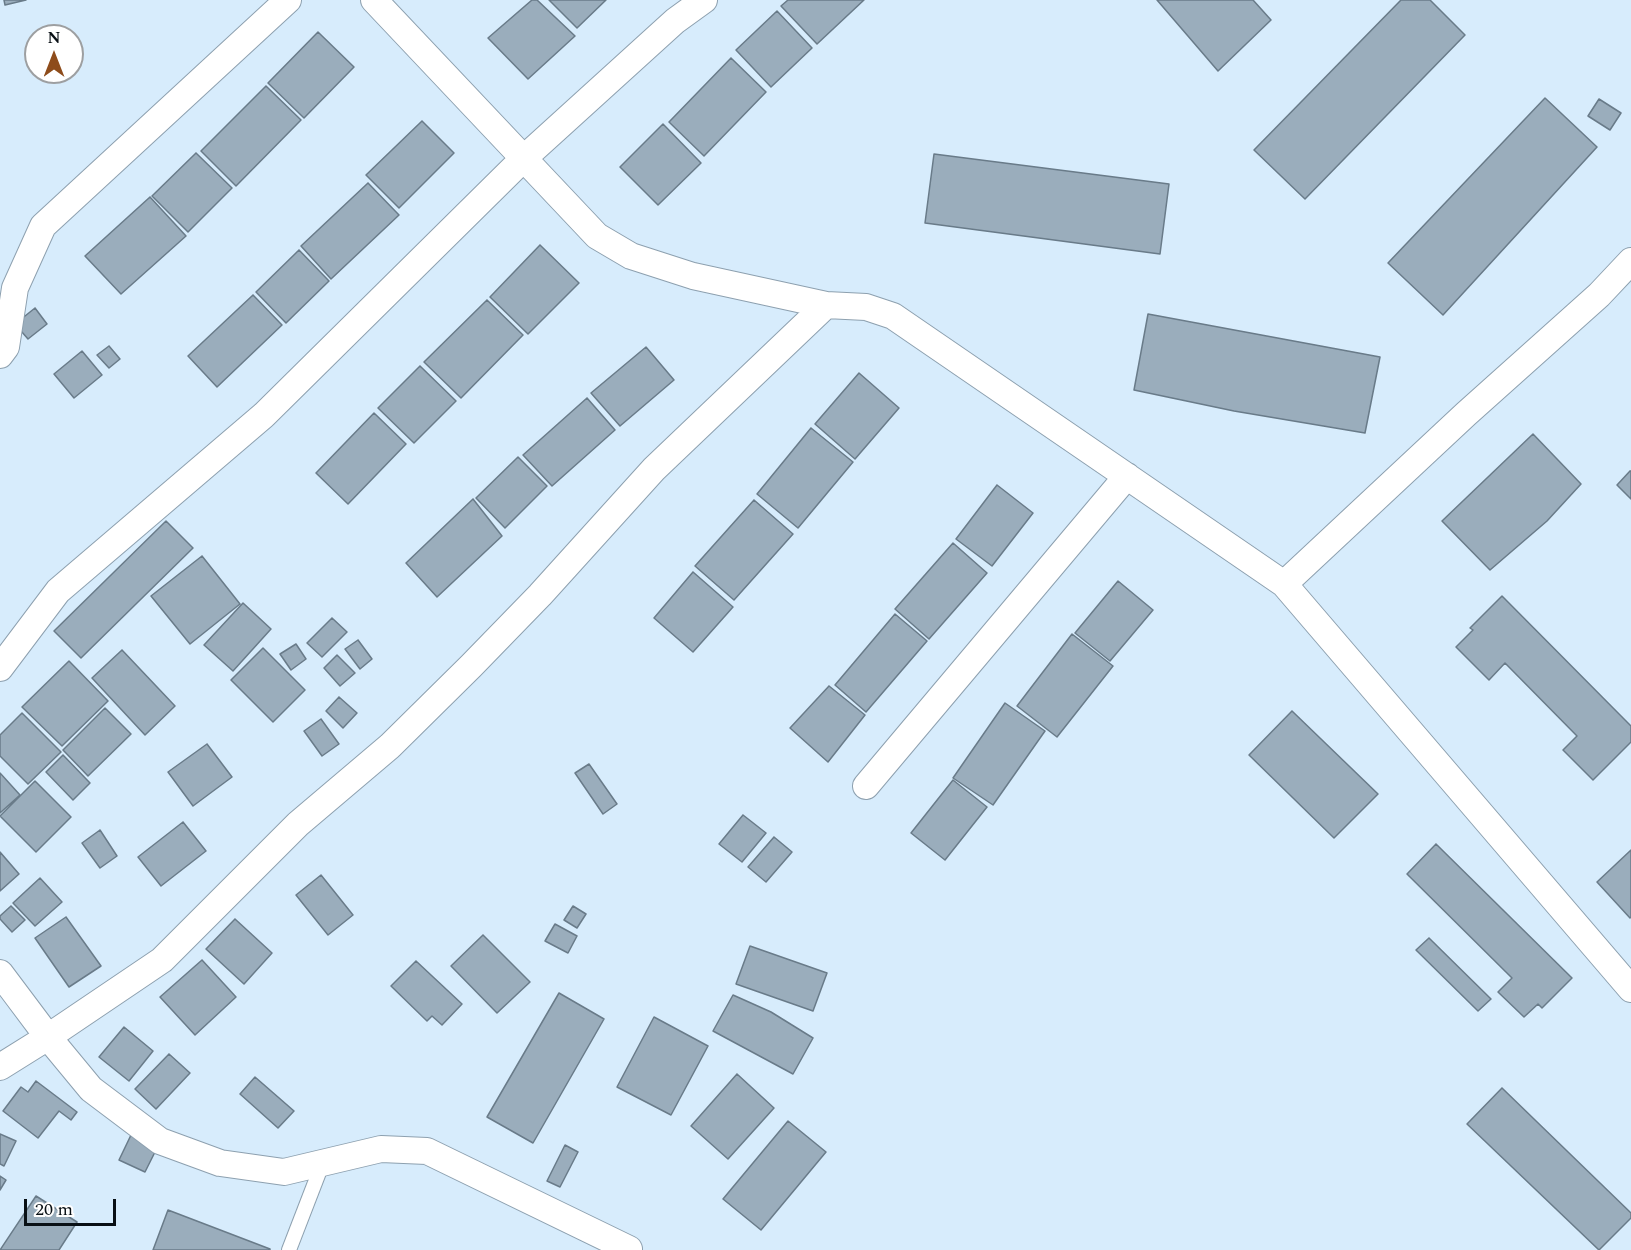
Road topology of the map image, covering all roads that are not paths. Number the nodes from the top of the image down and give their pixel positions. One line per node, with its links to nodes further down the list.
1 (288, 0): 7 (street)
2 (374, 0): 4 (street)
3 (704, 0): 4 (street)
4 (523, 159): 6 (street); 10 (street)
5 (1631, 261): 9 (street)
6 (826, 305): 8 (street); 14 (street)
7 (0, 355)
8 (1127, 476): 9 (street); 11 (street)
9 (1284, 584): 13 (street)
10 (0, 668)
11 (866, 786)
12 (0, 974): 14 (street)
13 (1631, 989)
14 (48, 1037): 15 (street); 16 (street)
15 (0, 1067)
16 (323, 1162): 17 (lane); 18 (street)
17 (289, 1250)
18 (629, 1250)

